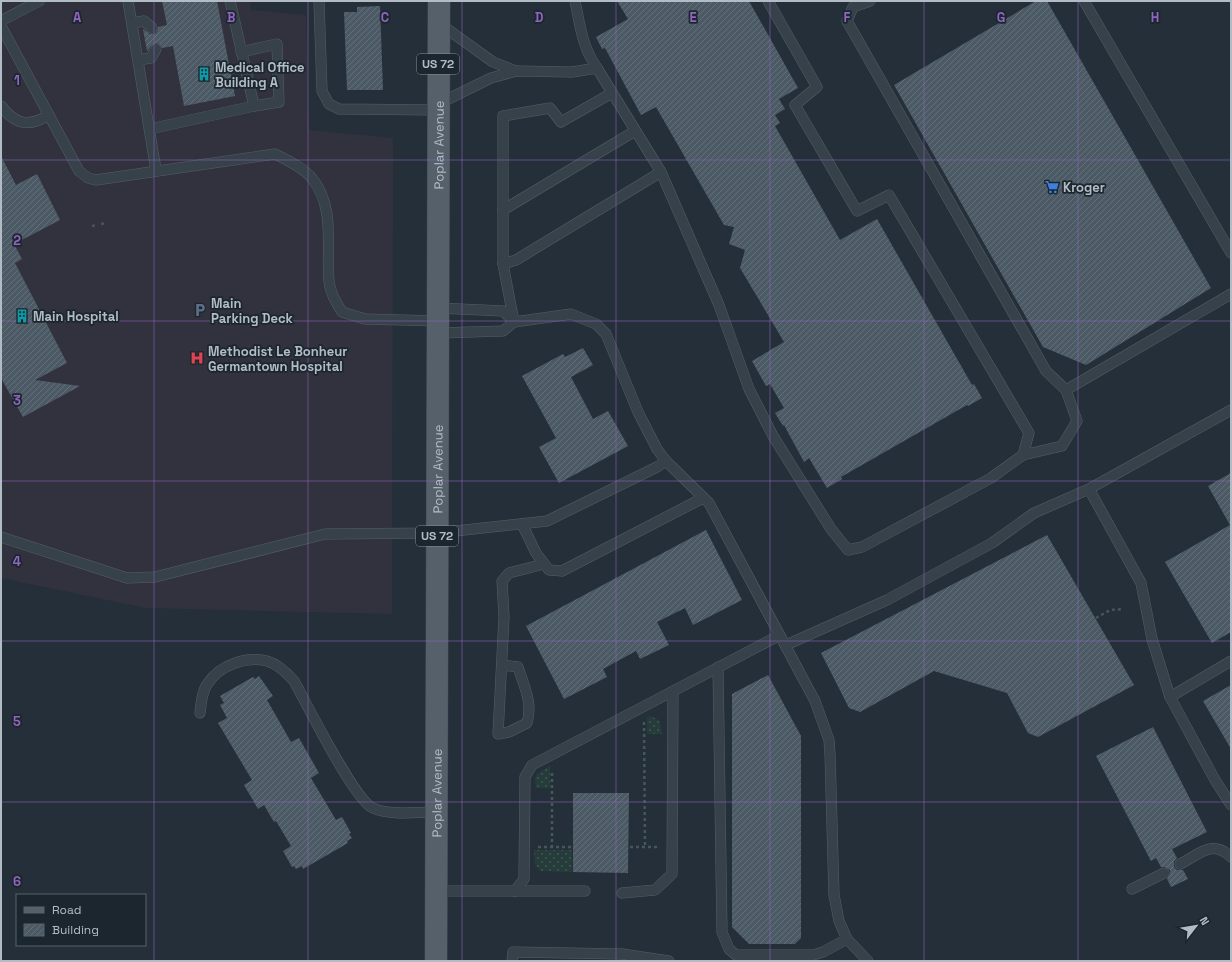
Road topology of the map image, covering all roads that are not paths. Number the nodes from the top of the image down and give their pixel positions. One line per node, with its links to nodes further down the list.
1 (38, 1): 10 (lane)
2 (128, 1): 11 (lane)
3 (230, 1): 16 (lane)
4 (319, 1): 23 (lane)
5 (439, 1): 12 (main road, Poplar Avenue / US 72)
6 (575, 1): 18 (lane)
7 (768, 1): 37 (lane)
8 (870, 1): 35 (lane)
9 (1084, 1): 30 (lane)
10 (1, 21)
11 (132, 23): 14 (lane); 17 (lane)
12 (438, 23): 19 (lane); 23 (main road, Poplar Avenue / US 72)
13 (1, 26): 24 (lane)
14 (152, 28)
15 (156, 50): 17 (lane)
16 (241, 52): 22 (lane); 22 (lane)
17 (138, 60): 25 (lane)
18 (596, 68): 19 (lane); 20 (lane)
19 (516, 71): 23 (lane)
20 (612, 93): 26 (lane); 29 (lane)
21 (1, 106): 24 (lane)
22 (254, 106): 25 (lane)
23 (438, 107): 33 (main road, Poplar Avenue / US 72)
24 (49, 115): 27 (lane)
25 (150, 129): 27 (lane)
26 (635, 131): 28 (lane); 29 (lane)
27 (156, 170): 33 (lane)
28 (661, 172): 31 (lane); 37 (lane)
29 (503, 210): 31 (lane)
30 (1231, 253)
31 (503, 264): 34 (lane)
32 (1231, 294): 35 (lane)
33 (438, 321): 34 (lane); 34 (lane); 42 (main road, Poplar Avenue / US 72)
34 (514, 322): 38 (lane)
35 (1066, 390): 37 (lane)
36 (1231, 410): 39 (lane)
37 (1023, 455)
38 (666, 461): 40 (lane); 41 (lane)
39 (1089, 489): 46 (lane); 51 (lane)
40 (703, 498): 44 (lane); 45 (lane)
41 (522, 524): 42 (lane); 44 (lane)
42 (437, 533): 43 (lane); 54 (main road, Poplar Avenue / US 72)
43 (1, 537)
44 (544, 564): 48 (lane)
45 (780, 635): 46 (lane); 49 (lane)
46 (786, 645): 63 (lane)
47 (1231, 661): 51 (lane)
48 (502, 665): 48 (lane)
49 (718, 667): 50 (lane); 63 (lane)
50 (672, 691): 60 (lane); 62 (lane)
51 (1170, 697): 53 (lane)
52 (200, 713): 54 (lane)
53 (1231, 805)
54 (436, 812): 59 (main road, Poplar Avenue / US 72)
55 (1231, 857): 56 (lane)
56 (1180, 864)
57 (1164, 873): 58 (lane)
58 (1132, 888)
59 (436, 891): 60 (lane); 64 (main road, Poplar Avenue / US 72)
60 (515, 891): 61 (lane)
61 (585, 891)
62 (622, 893)
63 (847, 939): 67 (lane)
64 (436, 961)
65 (512, 961): 66 (lane)
66 (669, 961)
67 (868, 961)

